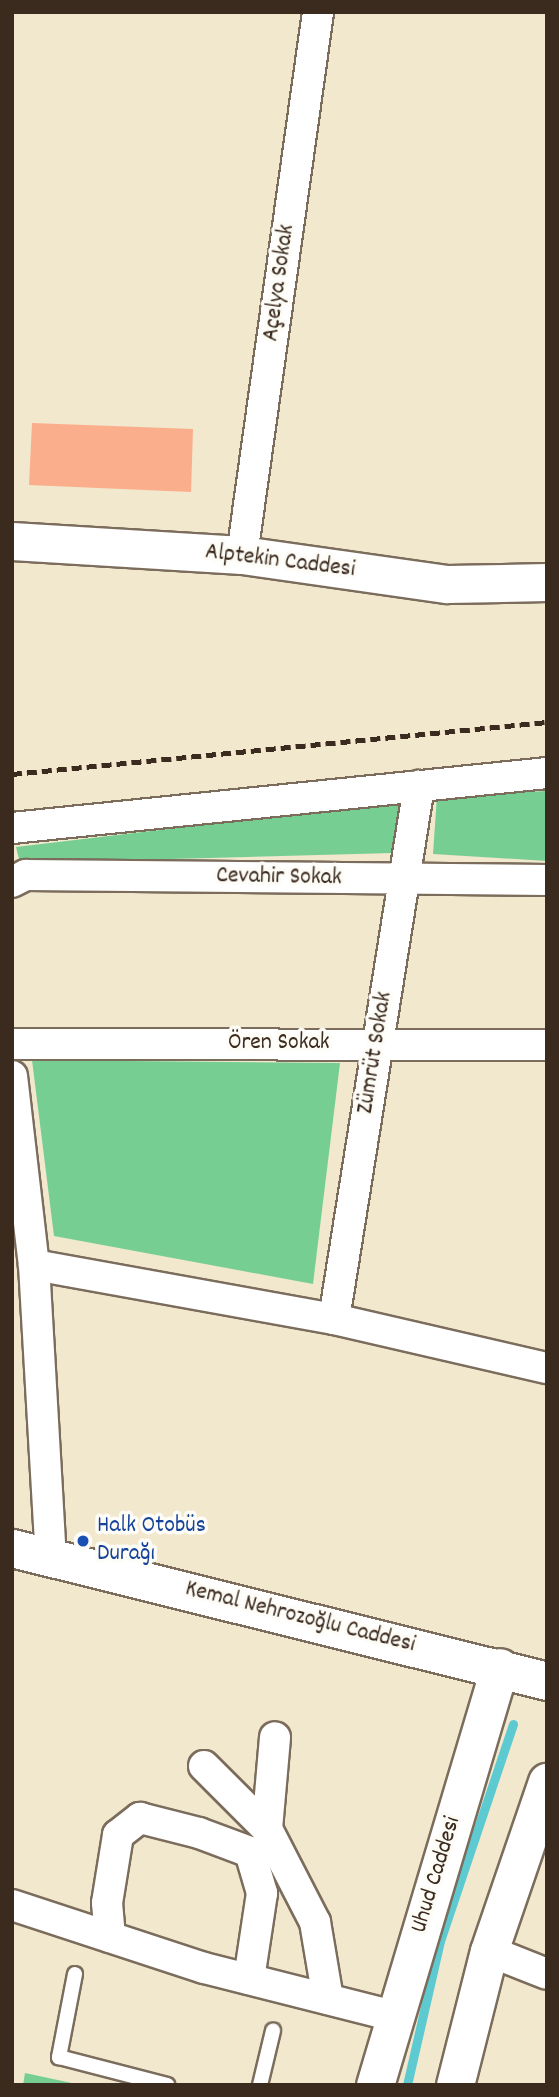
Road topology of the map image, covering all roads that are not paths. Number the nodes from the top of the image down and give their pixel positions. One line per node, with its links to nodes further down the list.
1 (318, 12): 3 (street, Açelya Sokak)
2 (12, 541): 3 (street, Alptekin Caddesi)
3 (242, 555): 4 (street, Alptekin Caddesi)
4 (547, 582)
5 (547, 773): 6 (street)
6 (419, 786): 7 (street); 8 (street, Zümrüt Sokak)
7 (12, 828)
8 (404, 879): 9 (street, Cevahir Sokak); 10 (street, Cevahir Sokak); 12 (street, Zümrüt Sokak)
9 (547, 880)
10 (12, 882)
11 (12, 1044): 12 (street, Ören Sokak)
12 (377, 1045): 13 (street, Ören Sokak); 16 (street, Zümrüt Sokak)
13 (547, 1045)
14 (12, 1076): 15 (street)
15 (34, 1265): 16 (street); 19 (street)
16 (334, 1319): 17 (street)
17 (547, 1368)
18 (12, 1548): 19 (street, Kemal Nehrozoğlu Caddesi)
19 (51, 1558): 20 (street, Kemal Nehrozoğlu Caddesi)
20 (500, 1667): 21 (street, Kemal Nehrozoğlu Caddesi); 33 (street, Uhud Caddesi)
21 (547, 1681)
22 (275, 1737): 25 (street)
23 (204, 1766): 25 (street)
24 (547, 1782): 28 (street)
25 (267, 1829): 32 (street)
26 (12, 1905): 27 (street)
27 (110, 1937): 31 (street); 31 (street)
28 (489, 1951): 30 (street); 38 (street)
29 (75, 1974): 35 (lane)
30 (547, 1974)
31 (248, 1979): 32 (street)
32 (328, 1999): 33 (street)
33 (394, 2016): 37 (street, Uhud Caddesi)
34 (274, 2031): 36 (lane)
35 (167, 2085)
36 (260, 2085)
37 (375, 2085)
38 (455, 2085)

